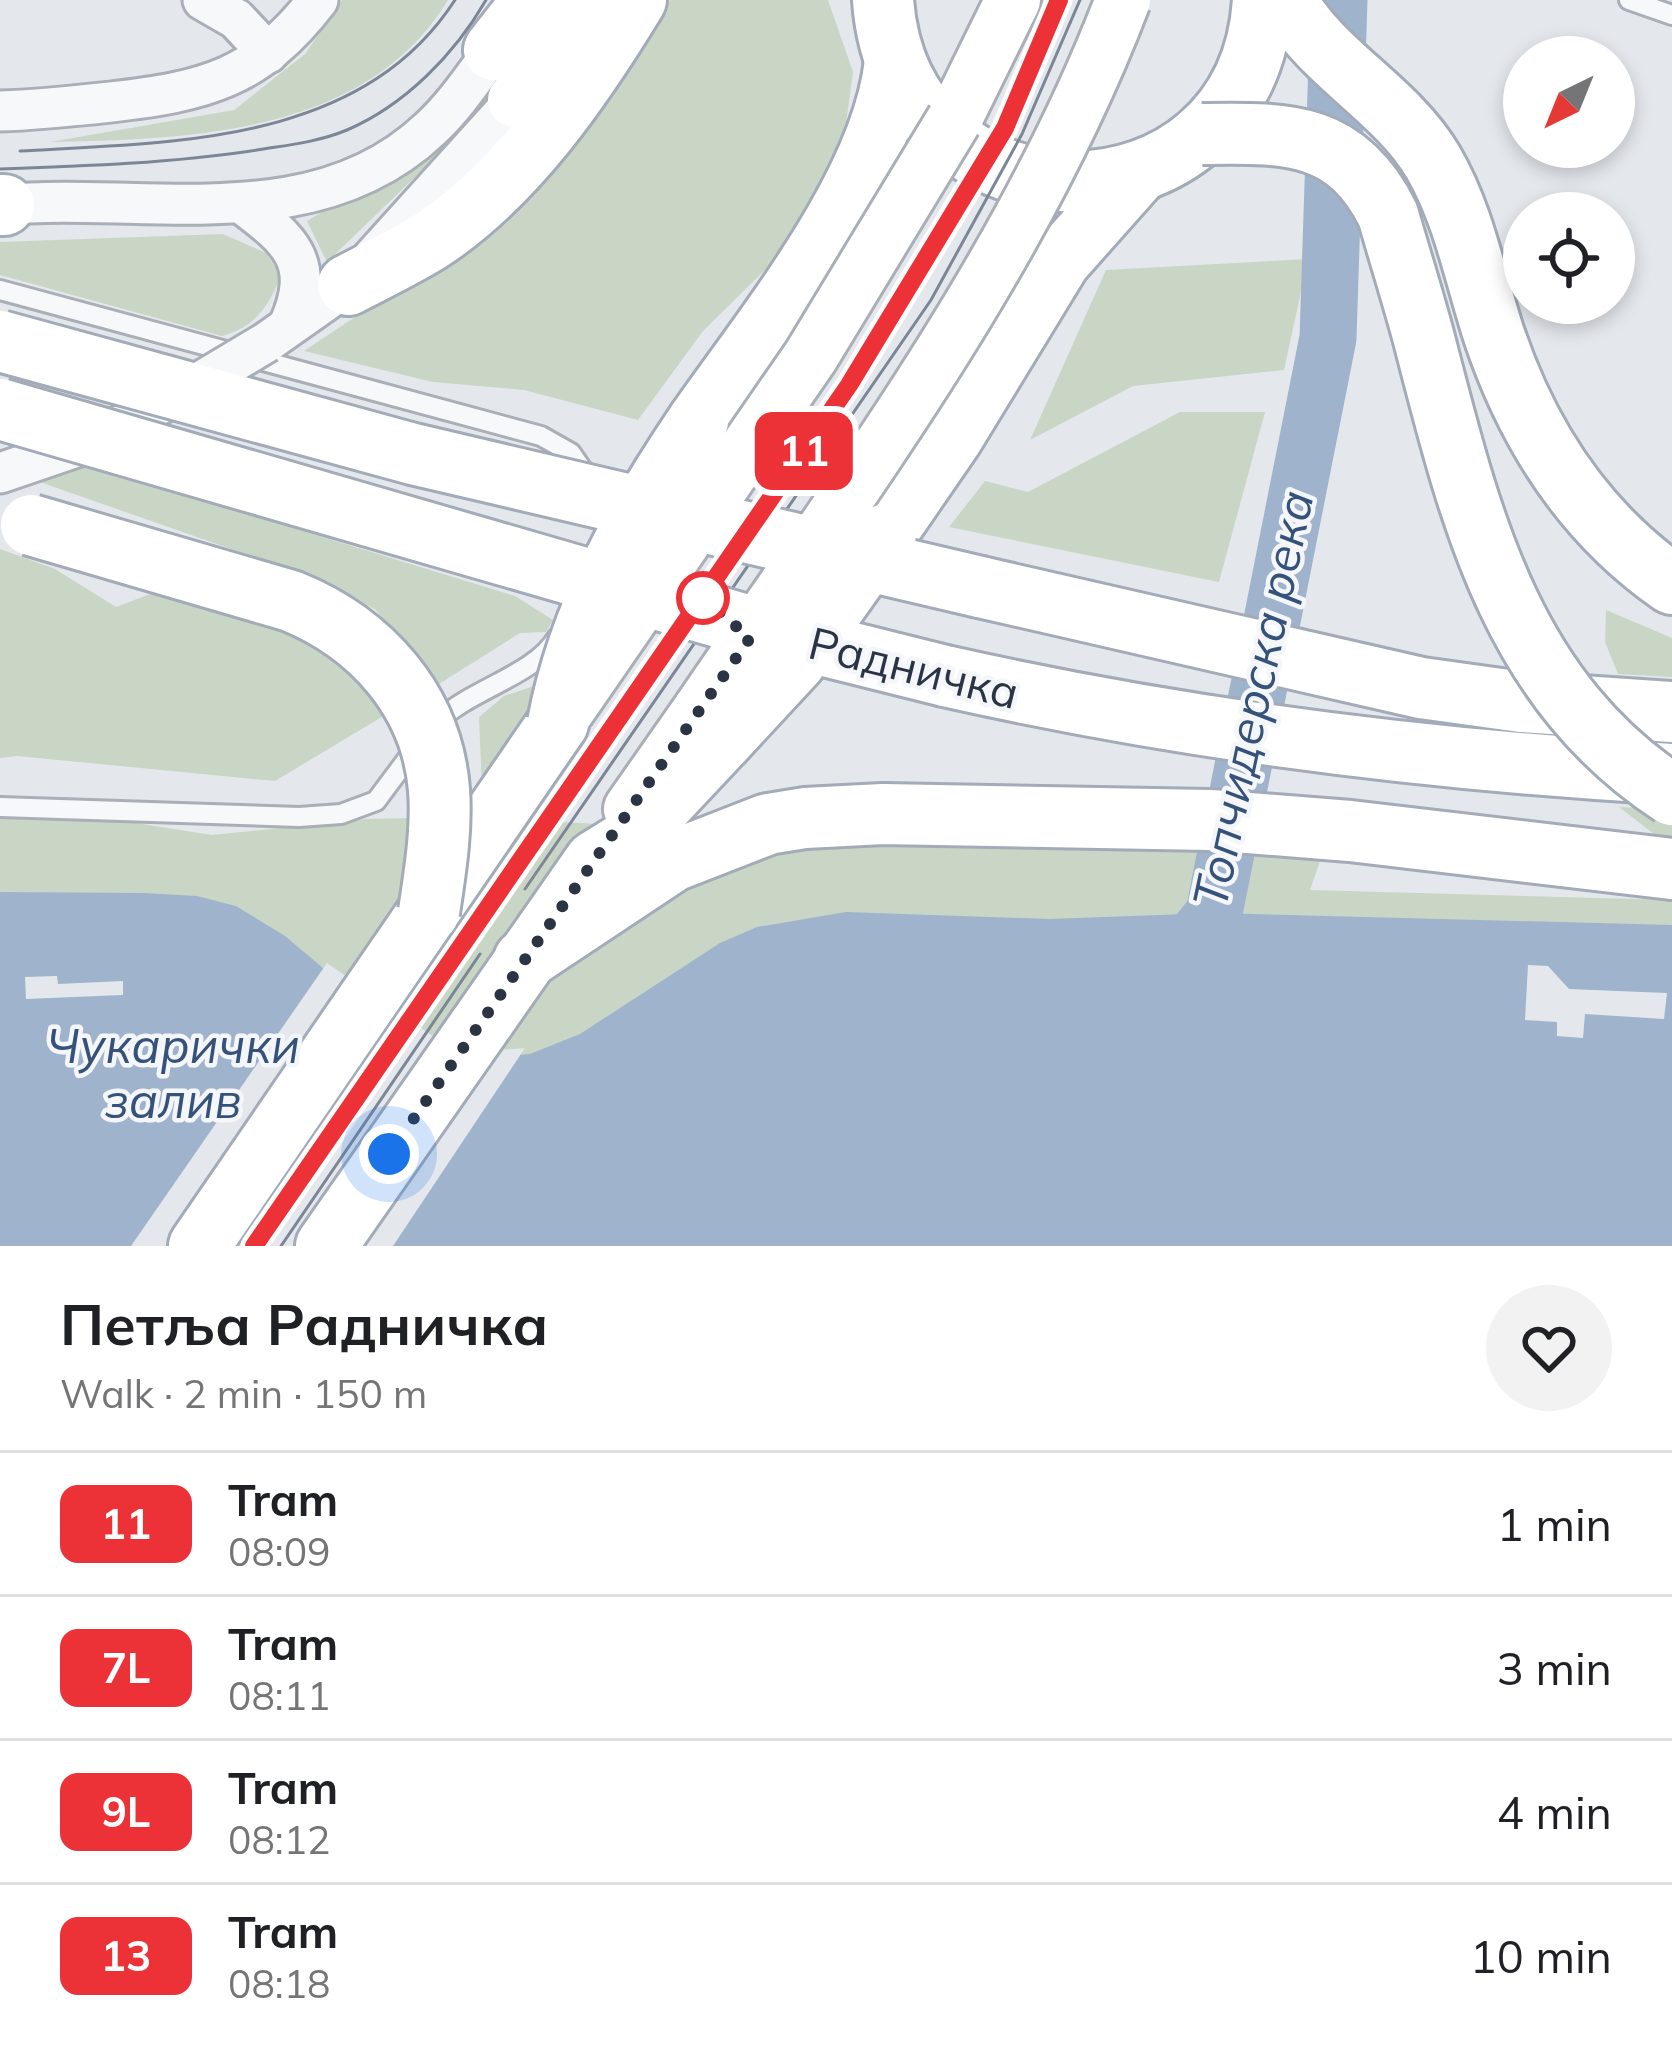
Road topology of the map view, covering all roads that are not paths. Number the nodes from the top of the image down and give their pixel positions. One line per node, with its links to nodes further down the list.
1 (203, 0): 13 (street)
2 (318, 0): 13 (street)
3 (532, 0): 14 (main road)
4 (595, 0): 14 (main road)
5 (636, 0): 14 (main road)
6 (1013, 0): 32 (main road, bridge)
7 (1123, 0): 36 (main road, bridge)
8 (1263, 0): 16 (main road)
9 (1286, 0): 30 (main road)
10 (1629, 0): 11 (lane)
11 (1672, 15)
12 (884, 22): 17 (main road, bridge); 32 (main road, bridge)
13 (268, 53): 15 (street)
14 (518, 67): 18 (street); 20 (main road)
15 (0, 111)
16 (1202, 134): 17 (main road); 34 (main road, bridge)
17 (1139, 172): 36 (main road, bridge)
18 (256, 202): 19 (street); 22 (street)
19 (1, 205)
20 (348, 285): 22 (street)
21 (0, 290): 28 (lane)
22 (278, 333): 24 (street, bridge)
23 (0, 340): 24 (main road, Радничка, bridge)
24 (197, 388): 26 (street); 31 (main road, Радничка, bridge)
25 (0, 409): 33 (main road, Радничка, bridge)
26 (0, 473)
27 (0, 516): 38 (main road, bridge)
28 (598, 517)
29 (592, 552): 35 (lane)
30 (1672, 584)
31 (1672, 712)
32 (558, 723): 38 (main road)
33 (1672, 774)
34 (1672, 795)
35 (0, 807)
36 (595, 860): 39 (main road)
37 (1672, 869): 39 (main road)
38 (429, 912): 40 (main road)
39 (524, 960): 41 (main road)
40 (199, 1246)
41 (326, 1246)

